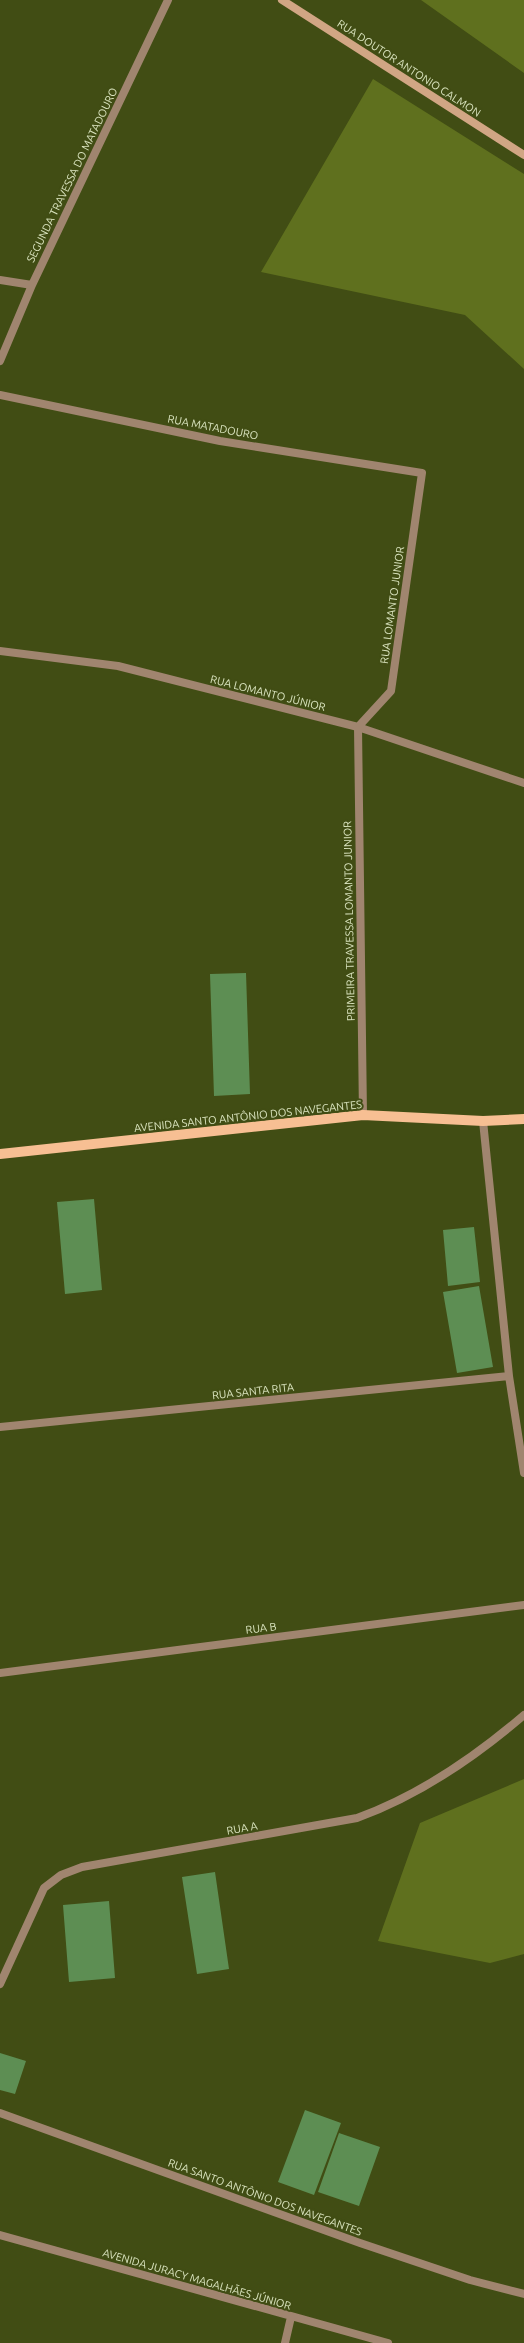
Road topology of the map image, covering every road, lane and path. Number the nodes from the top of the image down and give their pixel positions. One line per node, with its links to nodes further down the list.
1 (168, 0): 5 (street, SEGUNDA TRAVESSA DO MATADOURO)
2 (282, 0): 3 (street, RUA DOUTOR ANTONIO CALMON)
3 (524, 155)
4 (0, 280): 5 (street)
5 (32, 285): 6 (street, SEGUNDA TRAVESSA DO MATADOURO)
6 (0, 361)
7 (0, 395): 8 (street, RUA MATADOURO)
8 (422, 473): 10 (street, RUA LOMANTO JUNIOR)
9 (0, 651): 10 (street, RUA LOMANTO JÚNIOR)
10 (358, 727): 11 (street, RUA LOMANTO JÚNIOR); 12 (street, PRIMEIRA TRAVESSA LOMANTO JUNIOR)
11 (524, 783)
12 (363, 1115): 14 (main road, AVENIDA SANTO ANTÔNIO DOS NAVEGANTES); 15 (main road, AVENIDA SANTO ANTÔNIO DOS NAVEGANTES)
13 (524, 1119): 14 (main road, AVENIDA SANTO ANTÔNIO DOS NAVEGANTES)
14 (483, 1121): 16 (street)
15 (0, 1154)
16 (509, 1376): 17 (street, RUA SANTA RITA); 18 (street)
17 (0, 1427)
18 (524, 1473)
19 (524, 1605): 20 (street, RUA B)
20 (0, 1673)
21 (524, 1715): 22 (street, RUA A)
22 (0, 1984)
23 (0, 2113): 25 (street, RUA SANTO ANTÔNIO DOS NAVEGANTES)
24 (0, 2235): 26 (street, AVENIDA JURACY MAGALHÃES JÚNIOR)
25 (524, 2294)
26 (291, 2317): 27 (street); 28 (street, AVENIDA JURACY MAGALHÃES JÚNIOR)
27 (285, 2343)
28 (388, 2343)

